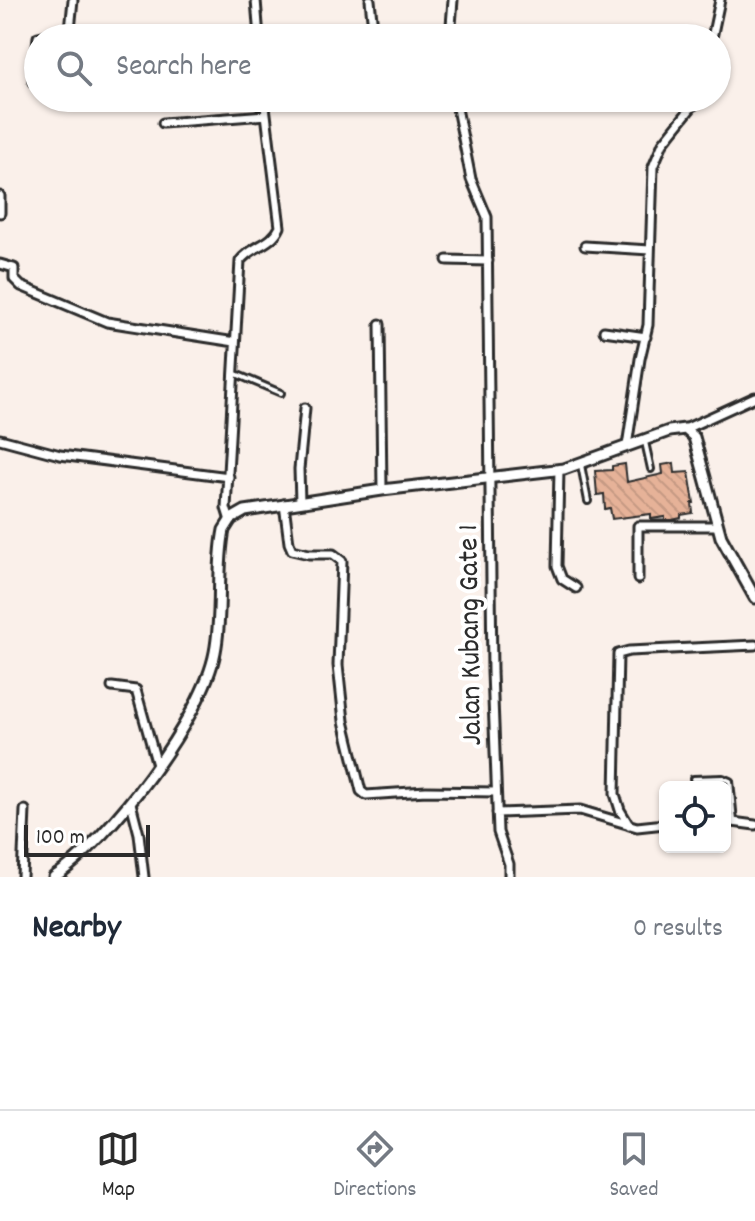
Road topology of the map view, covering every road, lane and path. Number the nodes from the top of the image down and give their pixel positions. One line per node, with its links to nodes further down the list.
1 (73, 0): 6 (street)
2 (256, 0): 7 (street)
3 (370, 0): 8 (street)
4 (453, 0): 9 (street)
5 (720, 0): 10 (street)
6 (71, 24)
7 (258, 24)
8 (373, 24)
9 (450, 24)
10 (715, 24)
11 (266, 112): 14 (street)
12 (458, 112): 21 (street, Jalan Kubang Gate 1)
13 (688, 112): 19 (street)
14 (266, 115): 15 (street); 26 (street)
15 (163, 123)
16 (0, 196): 17 (street)
17 (0, 213)
18 (585, 246): 19 (street)
19 (650, 250): 25 (street)
20 (447, 260): 21 (street)
21 (488, 261): 39 (street, Jalan Kubang Gate 1)
22 (0, 264): 26 (street)
23 (380, 324): 40 (street)
24 (604, 331): 25 (street)
25 (646, 337): 34 (street)
26 (235, 342): 27 (street)
27 (233, 373): 28 (lane); 38 (street)
28 (281, 393)
29 (755, 397): 31 (street)
30 (305, 408): 42 (street)
31 (685, 429): 33 (street); 45 (street)
32 (0, 439): 38 (street)
33 (645, 440): 34 (street); 37 (lane)
34 (627, 446): 35 (street)
35 (581, 463): 36 (street); 41 (lane)
36 (559, 469): 39 (street); 47 (street)
37 (651, 469)
38 (229, 477): 44 (street)
39 (488, 477): 40 (street); 54 (street, Jalan Kubang Gate 1)
40 (382, 490): 42 (street)
41 (588, 501)
42 (300, 502): 43 (street)
43 (284, 504): 44 (street); 54 (street)
44 (230, 521): 51 (street)
45 (717, 526): 46 (street); 48 (street)
46 (638, 579)
47 (576, 588)
48 (755, 598)
49 (755, 645): 59 (street)
50 (112, 687): 51 (street)
51 (157, 765): 55 (street)
52 (693, 779): 53 (lane)
53 (730, 781)
54 (496, 792): 57 (street, Jalan Kubang Gate 1)
55 (131, 803): 63 (street); 64 (street)
56 (25, 810): 62 (street)
57 (497, 813): 59 (street); 65 (street, Jalan Kubang Gate 1)
58 (731, 822): 61 (street)
59 (629, 825): 60 (street)
60 (659, 825)
61 (755, 825)
62 (22, 877)
63 (54, 877)
64 (144, 877)
65 (509, 877)

